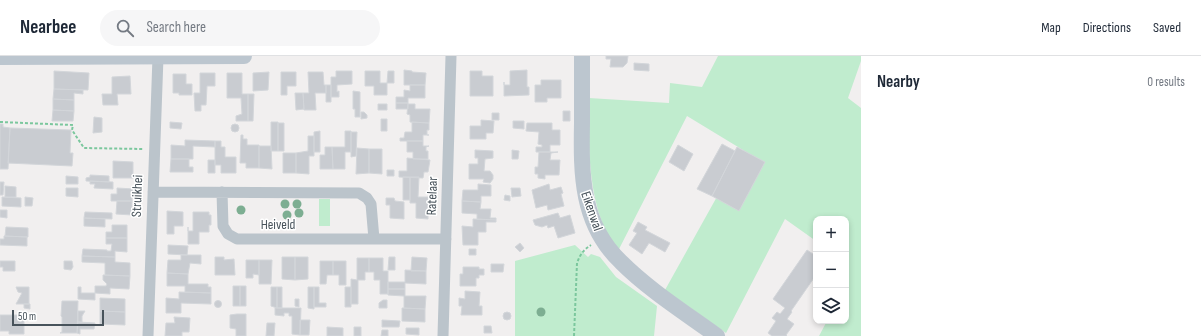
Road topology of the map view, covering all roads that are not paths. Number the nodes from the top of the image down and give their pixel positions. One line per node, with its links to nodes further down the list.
1 (244, 56): 5 (street)
2 (451, 56): 9 (street, Ratelaar)
3 (582, 56): 12 (street, Eikenwal)
4 (0, 57): 5 (street)
5 (158, 57): 6 (street, Struikhei)
6 (152, 192): 7 (street); 10 (street, Struikhei)
7 (222, 192): 8 (street); 8 (street, Heiveld)
8 (374, 239): 9 (street, Heiveld)
9 (446, 239): 11 (street, Ratelaar)
10 (148, 336)
11 (443, 336)
12 (717, 336)

